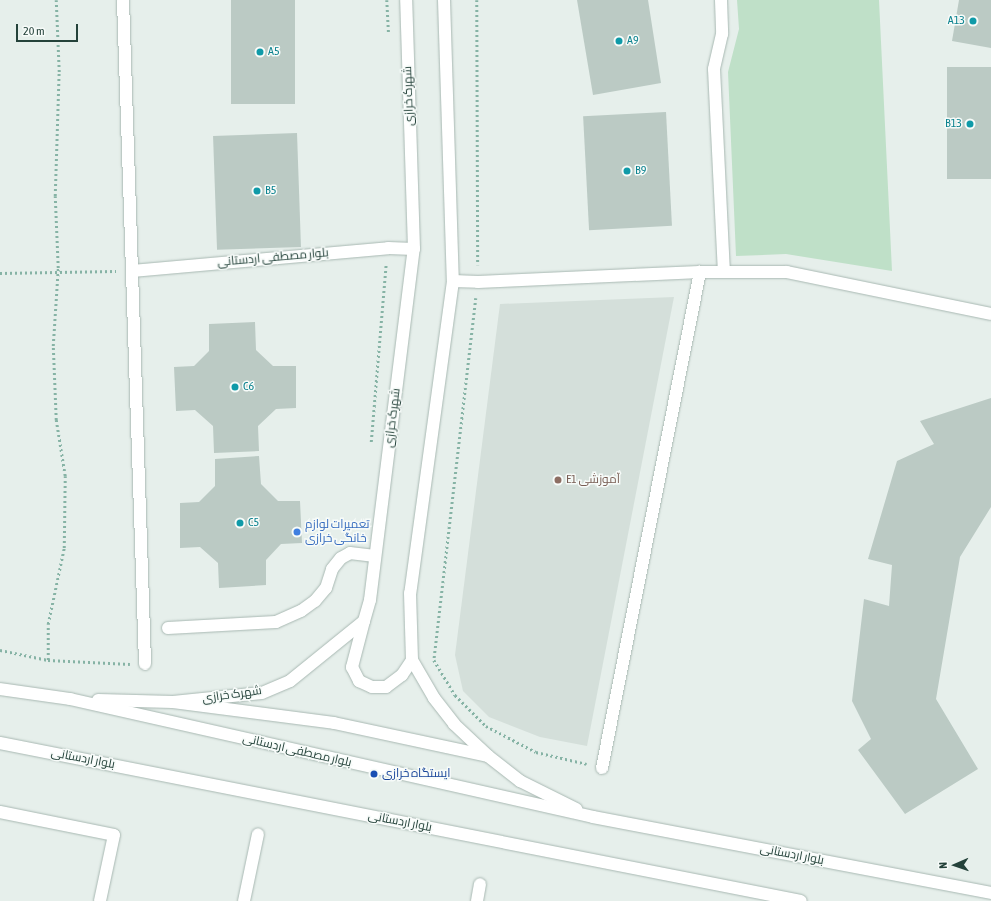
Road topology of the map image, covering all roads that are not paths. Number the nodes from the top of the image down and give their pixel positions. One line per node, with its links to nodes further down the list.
1 (123, 0): 6 (street)
2 (406, 0): 5 (street, شهرک خرازی)
3 (444, 0): 9 (street)
4 (720, 0): 8 (street)
5 (414, 249): 6 (street, بلوار مصطفی اردستانی); 11 (street, شهرک خرازی)
6 (132, 270): 15 (street)
7 (700, 272): 8 (street); 9 (street); 21 (street)
8 (724, 272): 10 (street)
9 (453, 281): 14 (street)
10 (991, 314)
11 (375, 556): 12 (street, شهرک خرازی); 13 (street)
12 (364, 621): 14 (street); 18 (street, شهرک خرازی)
13 (168, 628)
14 (412, 660): 20 (street)
15 (145, 664)
16 (0, 689): 17 (street, بلوار مصطفی اردستانی)
17 (70, 699): 18 (street); 23 (street, بلوار مصطفی اردستانی)
18 (173, 702): 20 (street)
19 (0, 743): 30 (street, بلوار اردستانی)
20 (488, 756): 23 (street)
21 (602, 768)
22 (0, 812): 27 (street)
23 (593, 818): 26 (street, بلوار اردستانی)
24 (258, 834): 28 (street)
25 (480, 884): 29 (street)
26 (991, 893)
27 (100, 901)
28 (244, 901)
29 (477, 901)
30 (801, 901)

